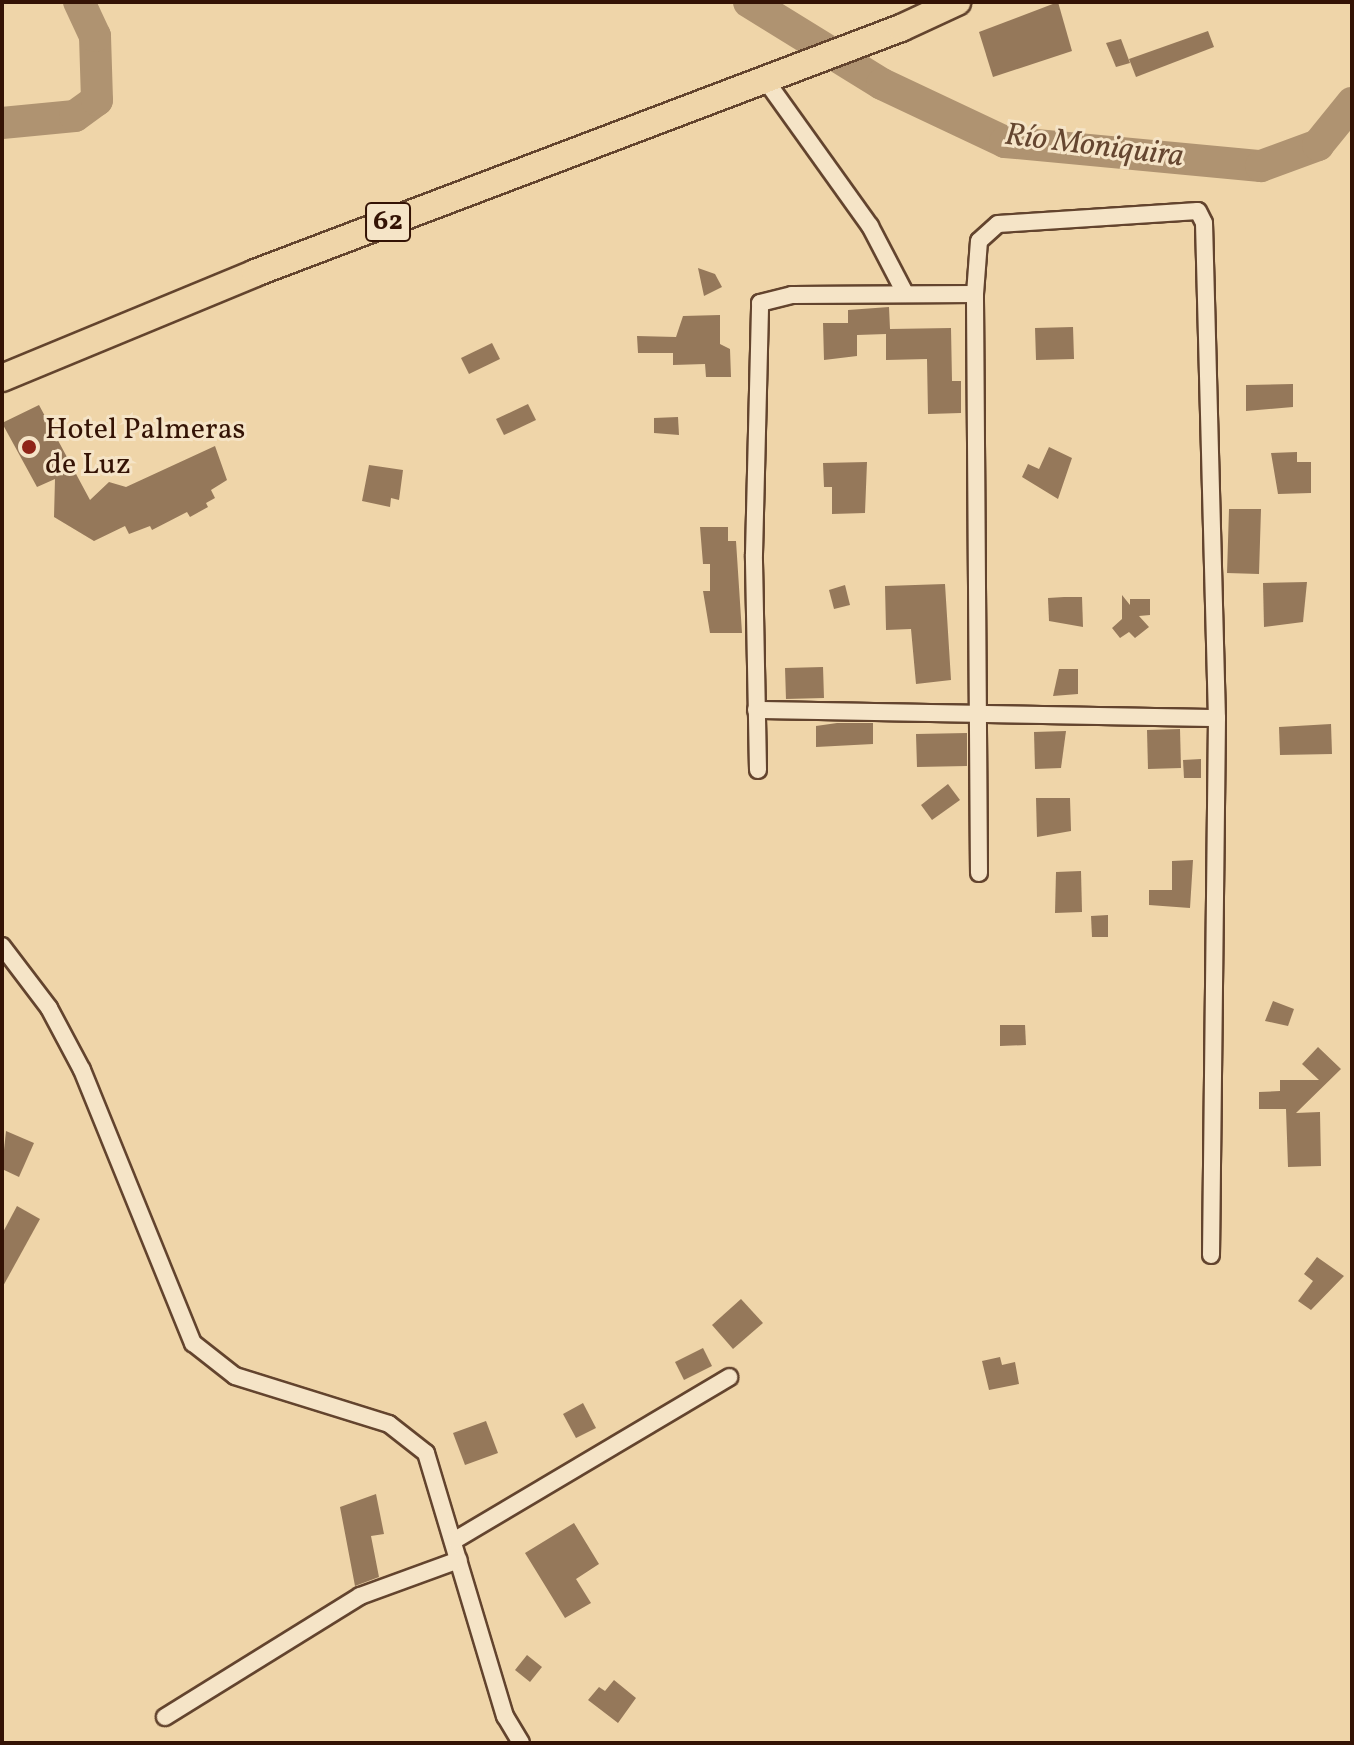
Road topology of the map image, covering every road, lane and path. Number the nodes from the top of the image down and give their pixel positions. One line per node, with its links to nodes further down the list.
1 (955, 2): 2 (main road, 62)
2 (770, 75): 3 (street); 5 (main road, 62)
3 (905, 293): 4 (street); 6 (street)
4 (975, 294): 7 (street); 8 (street)
5 (2, 378)
6 (756, 710): 7 (street); 9 (street)
7 (977, 710): 8 (street); 10 (street)
8 (1217, 718): 12 (street)
9 (758, 770)
10 (979, 873)
11 (2, 946): 14 (street)
12 (1211, 1255)
13 (729, 1377): 14 (street)
14 (455, 1540): 15 (street)
15 (459, 1560): 16 (street); 17 (street)
16 (165, 1717)
17 (521, 1743)

